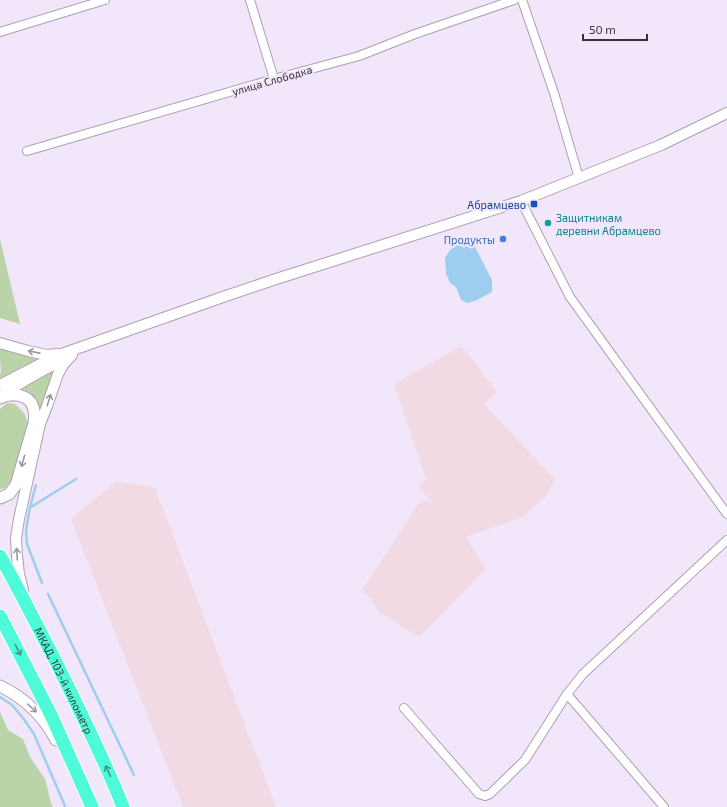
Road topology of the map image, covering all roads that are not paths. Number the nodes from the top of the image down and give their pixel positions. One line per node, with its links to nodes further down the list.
1 (105, 0): 5 (street)
2 (250, 0): 6 (street)
3 (514, 0): 6 (street, улица Слободка)
4 (522, 0): 9 (street)
5 (0, 32)
6 (274, 79): 8 (street, улица Слободка)
7 (727, 113): 9 (street)
8 (27, 151)
9 (579, 178): 10 (street)
10 (521, 201): 12 (street); 16 (street)
11 (0, 343): 12 (street, one-way to 11)
12 (71, 354): 13 (street); 14 (street); 19 (street, one-way to 12)
13 (0, 385)
14 (0, 398): 15 (main road, one-way to 15)
15 (0, 498)
16 (727, 514)
17 (727, 540): 22 (street)
18 (0, 556): 19 (highway, МКАД, 103-й километр)
19 (27, 606): 25 (highway, МКАД, 103-й километр, one-way to 19)
20 (0, 616): 24 (highway, one-way to 24)
21 (0, 686): 24 (main road, one-way to 24)
22 (567, 694): 23 (street); 26 (street)
23 (404, 708)
24 (90, 801)
25 (123, 807)
26 (664, 807)

